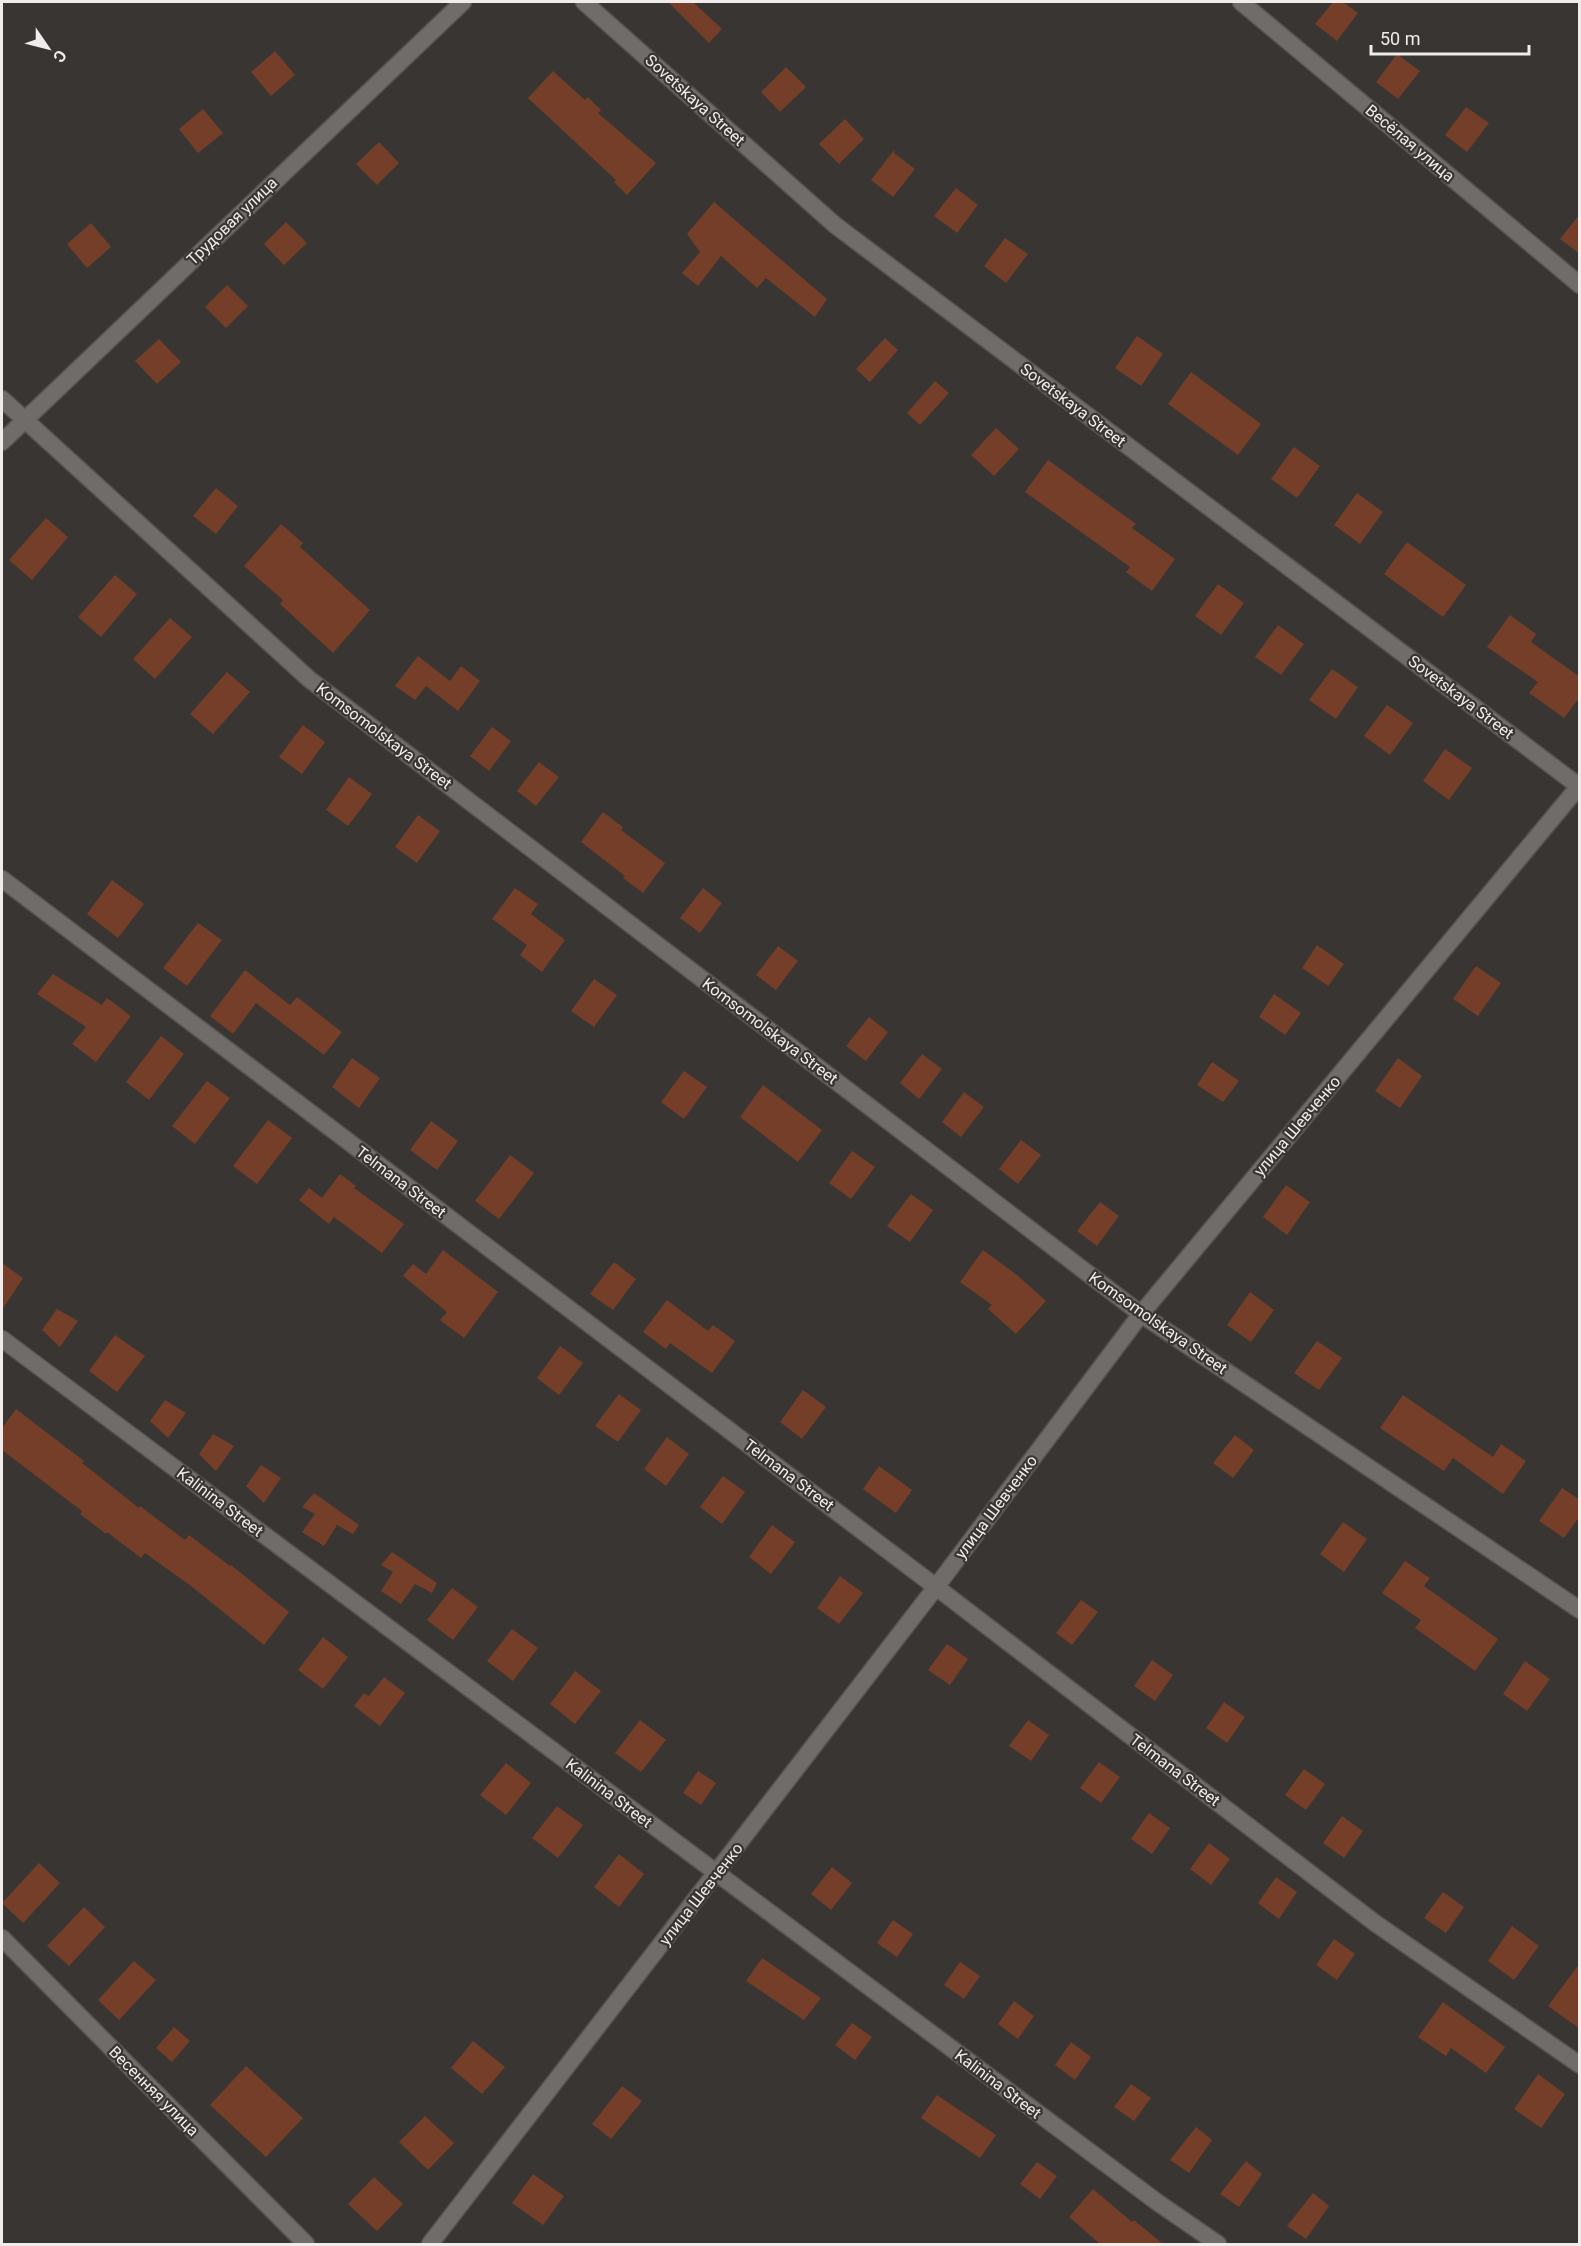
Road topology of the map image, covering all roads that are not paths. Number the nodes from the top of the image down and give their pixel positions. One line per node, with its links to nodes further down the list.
1 (463, 2): 6 (street, Трудовая улица)
2 (584, 2): 8 (street, Sovetskaya Street)
3 (1241, 2): 4 (street, Весёлая улица)
4 (1580, 285)
5 (2, 399): 6 (street, Komsomolskaya Street)
6 (23, 420): 7 (street, Трудовая улица); 10 (street, Komsomolskaya Street)
7 (2, 442)
8 (1579, 786): 10 (street, улица Шевченко)
9 (2, 879): 12 (street, Telmana Street)
10 (1141, 1314): 12 (street, улица Шевченко); 13 (street, Komsomolskaya Street)
11 (2, 1339): 14 (street, Kalinina Street)
12 (936, 1587): 14 (street, улица Шевченко); 16 (street, Telmana Street)
13 (1580, 1610)
14 (716, 1874): 18 (street, улица Шевченко); 19 (street, Kalinina Street)
15 (2, 1938): 17 (street, Весенняя улица)
16 (1580, 2066)
17 (306, 2244)
18 (430, 2244)
19 (1218, 2244)

